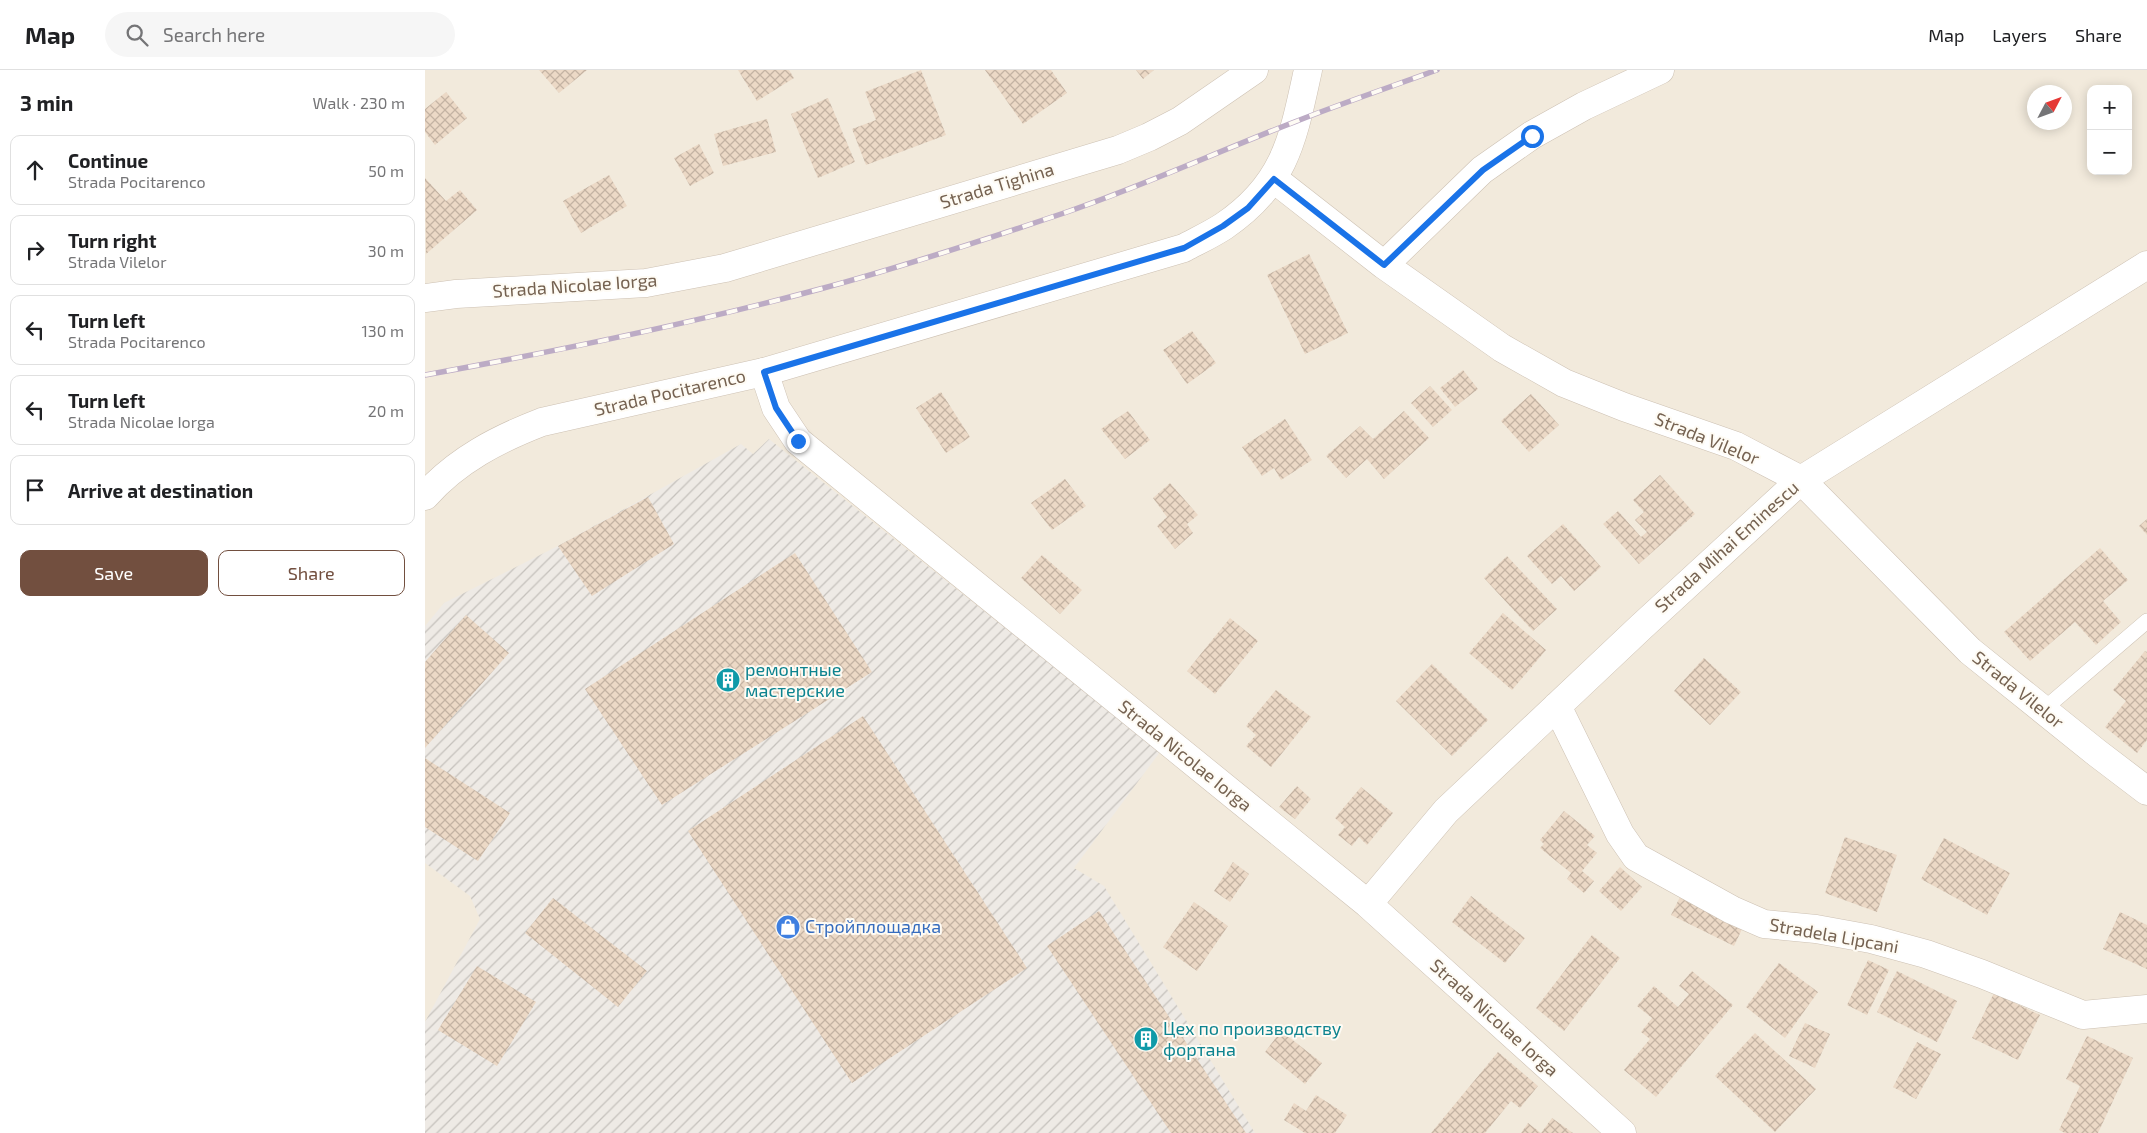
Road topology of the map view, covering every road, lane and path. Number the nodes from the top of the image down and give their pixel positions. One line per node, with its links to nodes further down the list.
1 (1253, 70): 7 (street, Strada Tighina)
2 (1309, 70): 4 (street, Strada Pocitarenco)
3 (1660, 70): 5 (street)
4 (1274, 179): 5 (street, Strada Vilelor); 9 (street, Strada Pocitarenco)
5 (1384, 265): 10 (street, Strada Vilelor)
6 (2147, 265): 10 (street, Strada Mihai Eminescu)
7 (725, 268): 8 (street, Strada Nicolae Iorga)
8 (425, 298)
9 (764, 372): 11 (street, Strada Pocitarenco); 16 (street, Strada Nicolae Iorga)
10 (1801, 480): 13 (street, Strada Mihai Eminescu); 14 (street, Strada Vilelor)
11 (425, 496)
12 (2147, 621): 14 (lane)
13 (1557, 706): 16 (street, Strada Mihai Eminescu); 17 (street, Stradela Lipcani)
14 (2043, 710): 15 (street, Strada Vilelor)
15 (2147, 791)
16 (1368, 904): 18 (street, Strada Nicolae Iorga)
17 (2147, 1009)
18 (1622, 1133)

